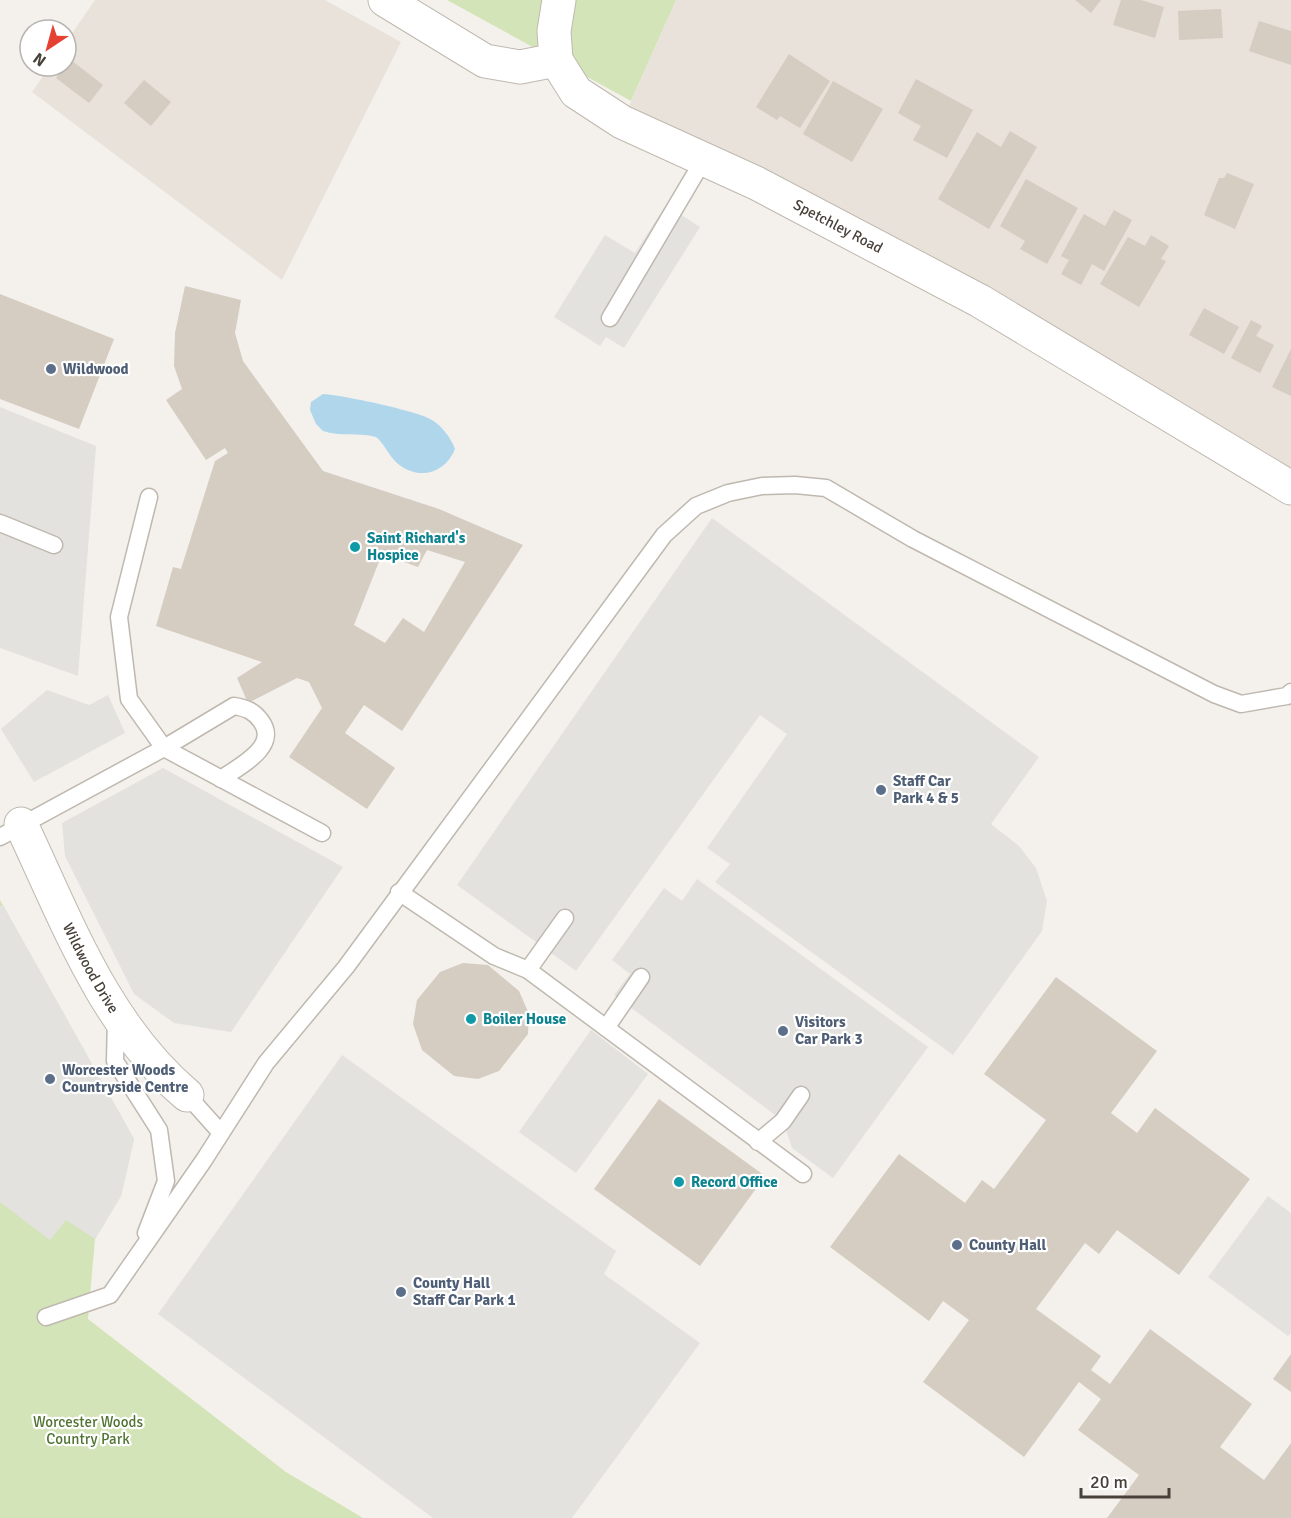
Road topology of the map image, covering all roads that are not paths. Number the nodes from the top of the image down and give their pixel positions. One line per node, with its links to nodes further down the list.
1 (385, 0): 3 (street)
2 (559, 0): 3 (street)
3 (556, 60): 4 (street, Spetchley Road)
4 (704, 159): 5 (lane); 6 (street, Spetchley Road)
5 (609, 318)
6 (1291, 488)
7 (149, 497): 11 (lane)
8 (0, 523): 9 (lane)
9 (54, 545)
10 (1291, 692): 15 (lane)
11 (164, 748): 12 (lane); 12 (lane); 13 (lane)
12 (221, 779): 14 (lane)
13 (11, 831): 19 (street, Wildwood Drive)
14 (322, 833)
15 (399, 892): 17 (lane); 23 (lane)
16 (565, 918): 17 (lane)
17 (528, 970): 20 (lane)
18 (641, 977): 20 (lane)
19 (116, 1016): 21 (street, Wildwood Drive); 26 (lane)
20 (606, 1028): 24 (lane)
21 (187, 1095): 23 (lane)
22 (801, 1095): 24 (lane)
23 (221, 1133): 26 (lane)
24 (758, 1142): 25 (lane)
25 (803, 1174)
26 (136, 1259): 27 (lane)
27 (46, 1317)

